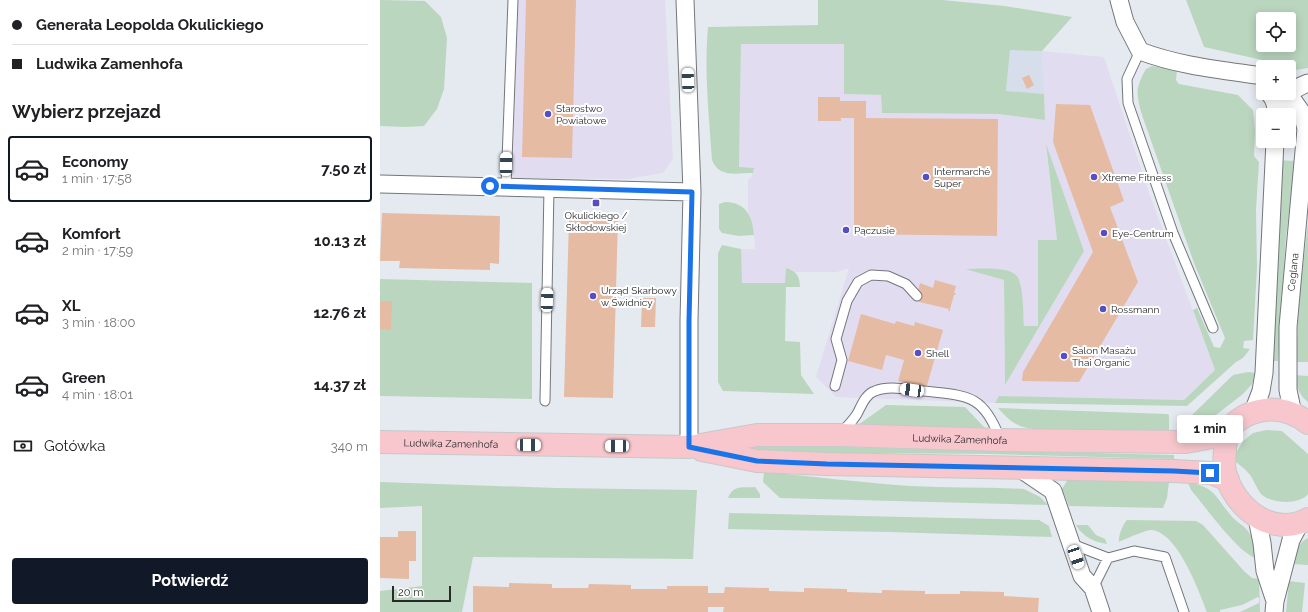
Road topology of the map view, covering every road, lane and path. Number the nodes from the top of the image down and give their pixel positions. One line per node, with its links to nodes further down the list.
1 (513, 0): 14 (lane)
2 (685, 0): 16 (street)
3 (1119, 0): 4 (street)
4 (1140, 51): 5 (street); 18 (lane)
5 (1238, 72): 6 (street); 8 (street)
6 (1256, 75)
7 (1308, 82): 9 (street)
8 (1256, 84)
9 (1296, 86)
10 (1295, 100): 11 (street, Ceglana)
11 (1307, 128): 22 (street, Ceglana)
12 (1275, 148): 21 (street)
13 (380, 184): 14 (street)
14 (506, 187): 15 (street)
15 (548, 188): 16 (street); 20 (lane)
16 (692, 192): 27 (street)
17 (917, 296): 19 (lane)
18 (1213, 328)
19 (835, 386)
20 (545, 401)
21 (1253, 412): 22 (main road); 23 (main road, Ludwika Zamenhofa)
22 (1301, 419)
23 (1229, 428): 25 (main road, Ludwika Zamenhofa); 29 (main road)
24 (839, 435): 25 (main road, Ludwika Zamenhofa); 25 (lane); 27 (main road, Ludwika Zamenhofa)
25 (1000, 440)
26 (380, 442): 27 (main road, Ludwika Zamenhofa)
27 (689, 447): 28 (main road, Ludwika Zamenhofa)
28 (1020, 468): 29 (main road, Ludwika Zamenhofa); 32 (street)
29 (1228, 480): 30 (main road)
30 (1257, 518): 31 (main road); 35 (street)
31 (1304, 521): 35 (street)
32 (1072, 544): 33 (lane); 34 (street)
33 (1108, 558): 34 (lane); 37 (lane)
34 (1093, 588): 36 (street)
35 (1274, 606)
36 (1101, 612)
37 (1184, 612)

